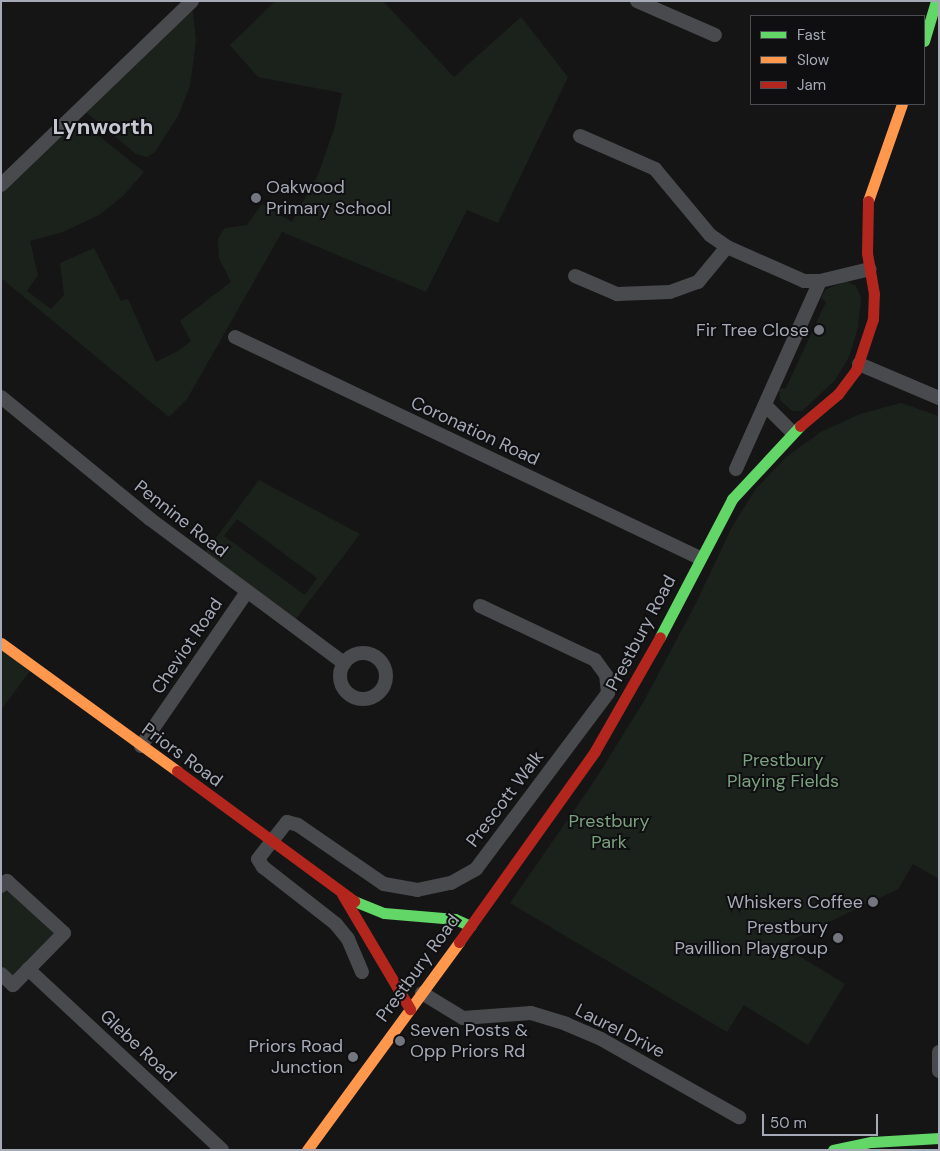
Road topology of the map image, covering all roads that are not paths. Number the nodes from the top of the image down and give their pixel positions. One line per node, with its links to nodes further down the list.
1 (192, 1): 8 (street)
2 (637, 1): 4 (street)
3 (936, 1): 5 (main road)
4 (714, 35)
5 (925, 38)
6 (902, 105): 10 (main road, Prestbury Road)
7 (580, 136): 9 (street)
8 (1, 185)
9 (728, 246): 11 (street); 12 (street)
10 (870, 268): 12 (street); 14 (main road, Prestbury Road)
11 (576, 276)
12 (820, 281): 17 (street)
13 (235, 337): 20 (street, Coronation Road)
14 (859, 364): 16 (street); 18 (main road, Prestbury Road)
15 (1, 397): 21 (street, Pennine Road)
16 (939, 398)
17 (765, 405): 18 (street); 19 (street)
18 (792, 432): 20 (main road, Prestbury Road)
19 (736, 469)
20 (700, 558): 29 (main road, Prestbury Road)
21 (247, 592): 24 (street, Pennine Road); 25 (street, Cheviot Road)
22 (480, 606): 26 (street, Prescott Walk)
23 (1, 644): 25 (main road, Priors Road)
24 (344, 663)
25 (141, 746): 26 (main road, Priors Road)
26 (272, 841): 28 (main road, Priors Road); 31 (street)
27 (1, 886): 30 (street)
28 (342, 894): 29 (main road, Priors Road); 34 (main road, Priors Road)
29 (471, 926): 33 (main road, Prestbury Road)
30 (28, 969): 32 (street); 39 (street, Glebe Road)
31 (362, 972)
32 (1, 974)
33 (422, 993): 34 (main road, Prestbury Road); 37 (street, Laurel Drive)
34 (410, 1009): 40 (main road, Prestbury Road)
35 (939, 1052): 36 (street)
36 (939, 1071)
37 (739, 1117)
38 (939, 1138): 41 (main road)
39 (222, 1150)
40 (307, 1150)
41 (833, 1150)

